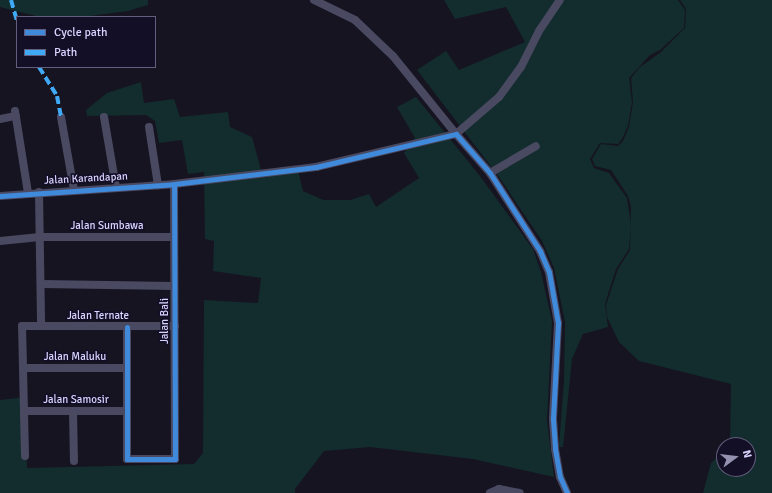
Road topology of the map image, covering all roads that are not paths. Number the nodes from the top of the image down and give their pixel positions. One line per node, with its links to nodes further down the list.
1 (314, 0): 7 (street)
2 (560, 0): 7 (street)
3 (61, 117): 13 (street)
4 (104, 117): 12 (street)
5 (0, 119): 15 (street)
6 (150, 127): 11 (street)
7 (456, 134): 9 (street); 10 (street, Jalan Karandapan)
8 (536, 146): 9 (street)
9 (490, 173): 34 (street)
10 (174, 184): 11 (street, Jalan Karandapan); 17 (street, Jalan Bali)
11 (158, 185): 12 (street, Jalan Karandapan)
12 (116, 187): 13 (street, Jalan Karandapan)
13 (74, 190): 14 (street, Jalan Karandapan)
14 (39, 192): 15 (street, Jalan Karandapan); 18 (street)
15 (28, 193): 16 (street, Jalan Karandapan)
16 (0, 196)
17 (174, 237): 18 (street, Jalan Sumbawa); 21 (street, Jalan Bali)
18 (40, 238): 19 (street, Jalan Sumbawa); 20 (street)
19 (0, 241)
20 (41, 284): 21 (street); 22 (street)
21 (174, 286): 23 (street, Jalan Bali)
22 (41, 326): 24 (street, Jalan Ternate); 25 (street, Jalan Ternate)
23 (175, 326): 24 (street, Jalan Ternate); 29 (street, Jalan Bali)
24 (127, 327): 26 (street)
25 (23, 368): 26 (street, Jalan Maluku); 27 (street)
26 (127, 368): 29 (street)
27 (24, 411): 28 (street, Jalan Samosir); 30 (street)
28 (73, 411): 29 (street, Jalan Samosir); 31 (street)
29 (127, 411)
30 (25, 456)
31 (74, 461)
32 (490, 493): 33 (street)
33 (520, 493)
34 (567, 493)

